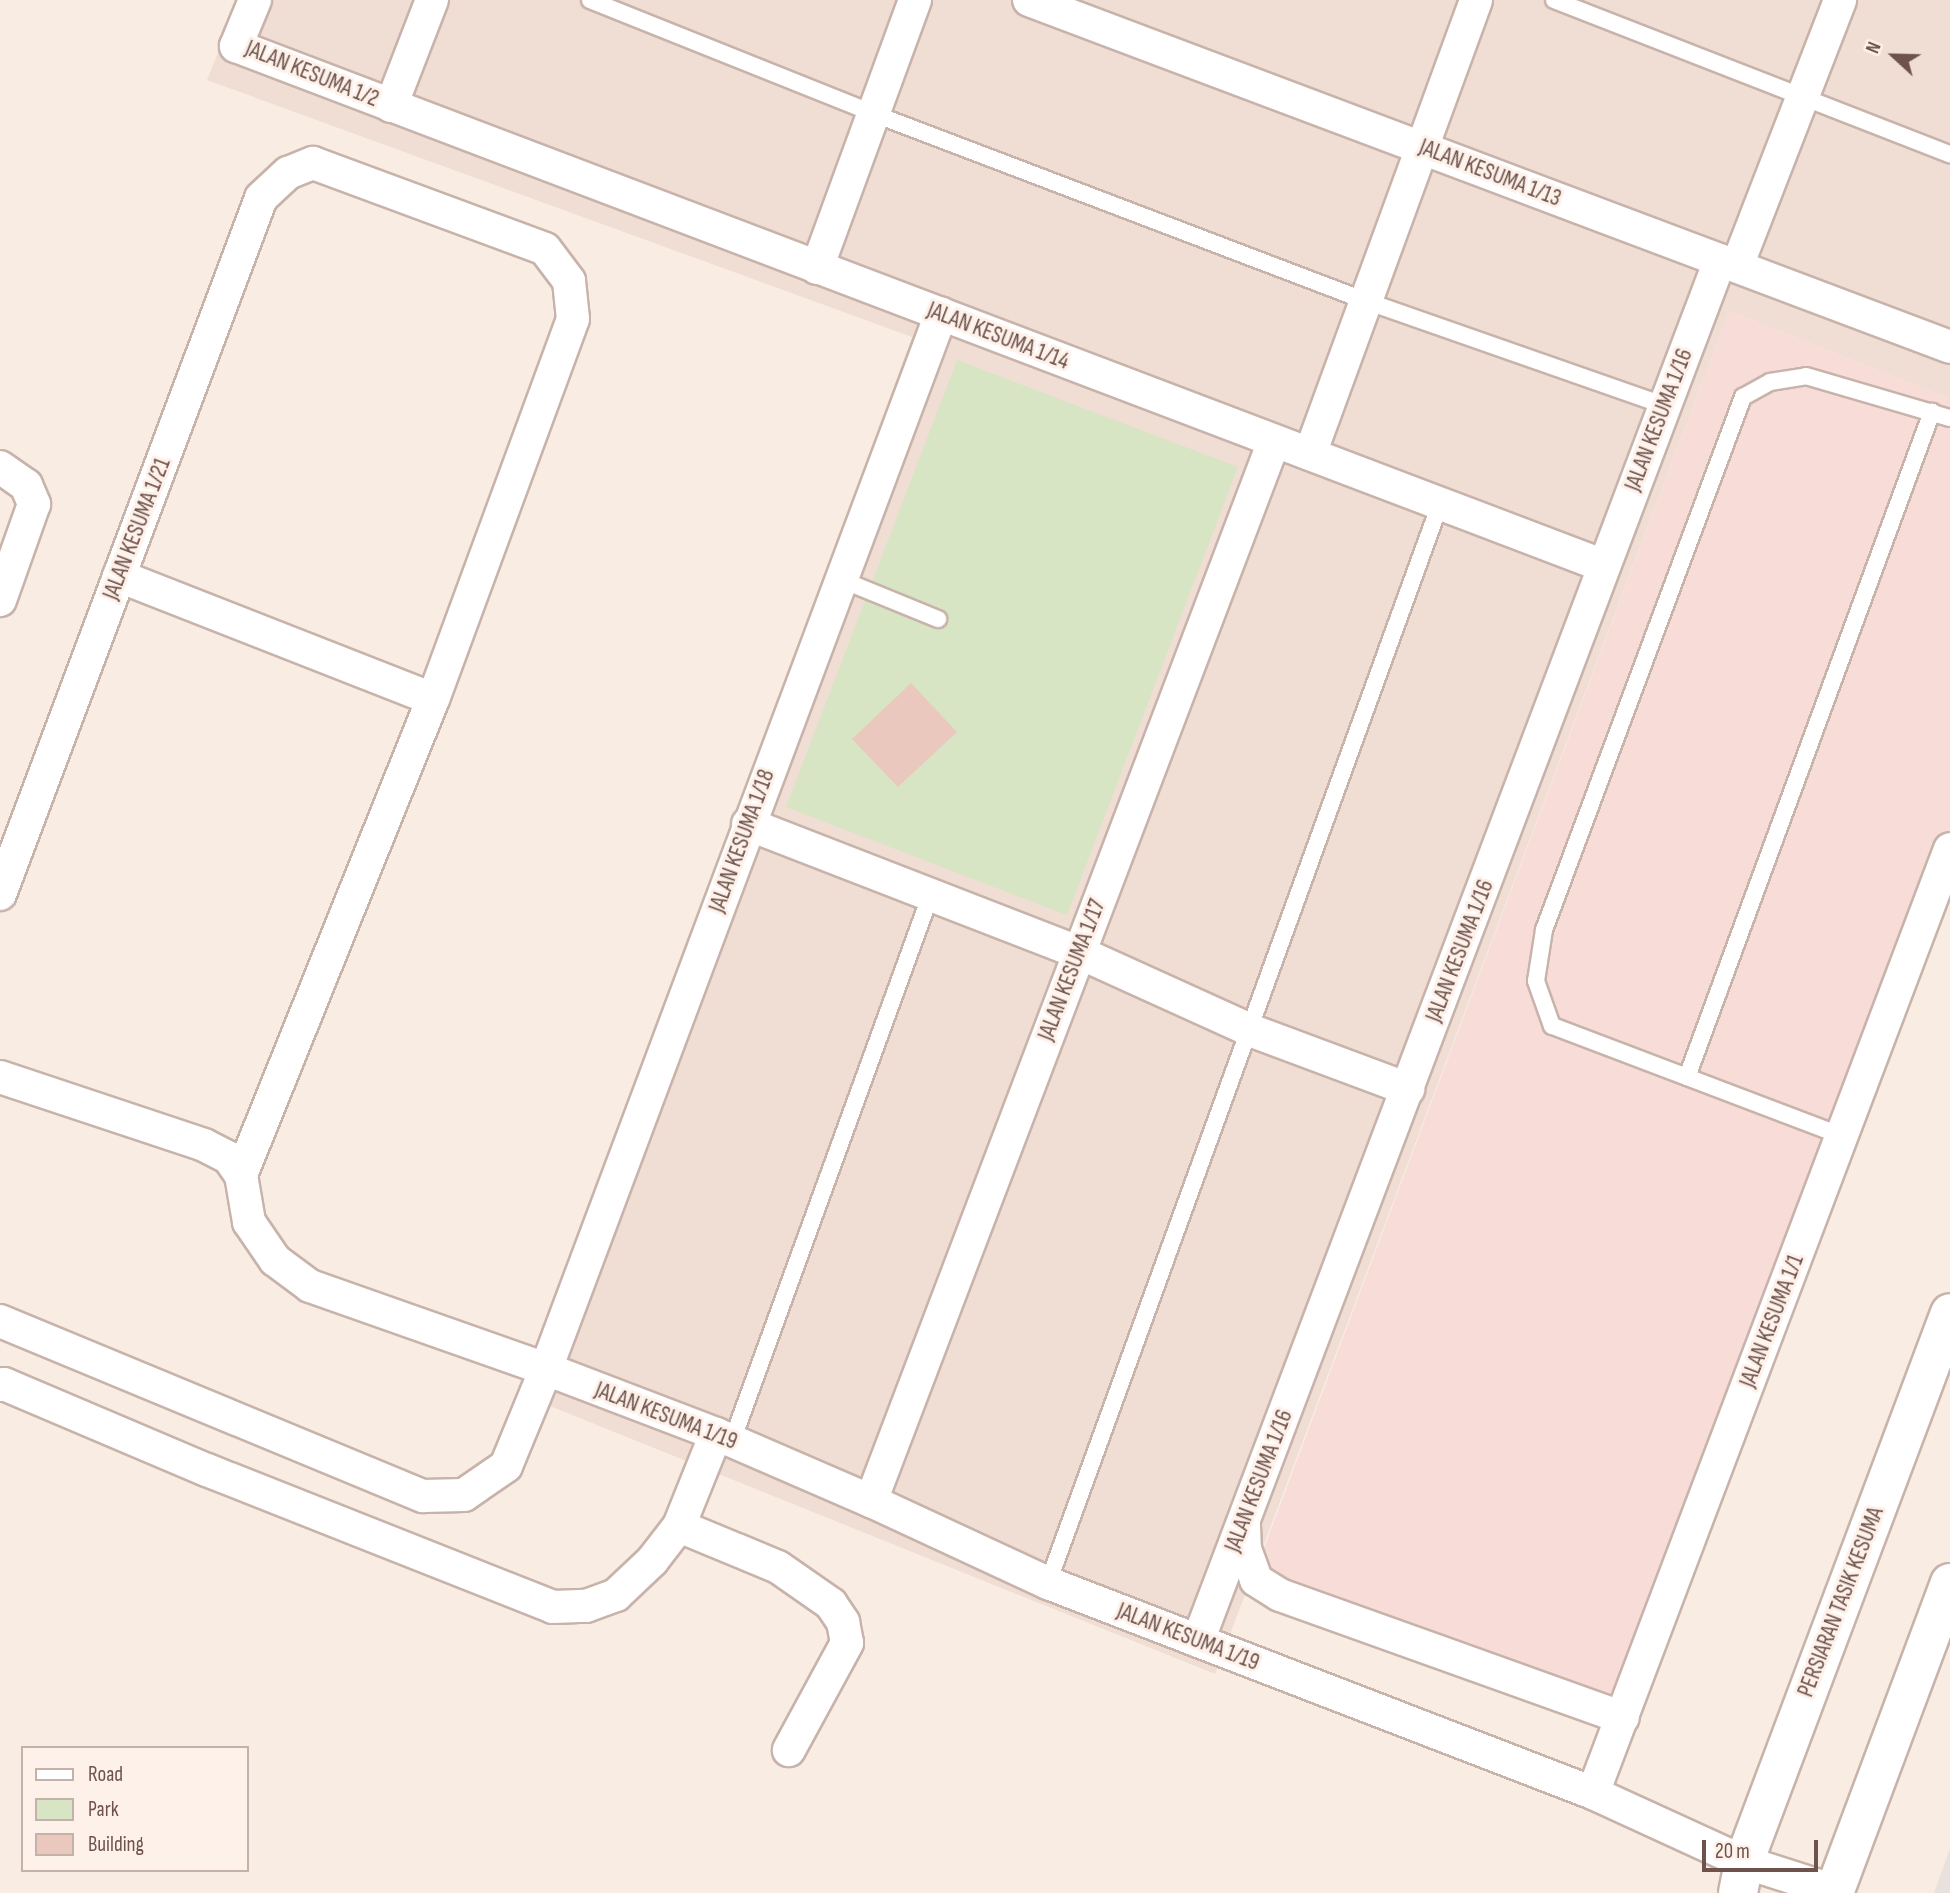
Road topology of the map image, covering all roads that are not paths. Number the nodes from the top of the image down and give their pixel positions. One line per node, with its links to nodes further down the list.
1 (255, 0): 10 (street, JALAN KESUMA 1/2)
2 (432, 0): 10 (street)
3 (590, 0): 11 (lane)
4 (915, 0): 11 (street)
5 (1029, 0): 12 (street, JALAN KESUMA 1/13)
6 (1476, 0): 12 (street)
7 (1553, 0): 9 (lane)
8 (1840, 0): 9 (street, JALAN KESUMA 1/16)
9 (1802, 98): 13 (lane); 14 (street, JALAN KESUMA 1/16)
10 (391, 106): 15 (street, JALAN KESUMA 1/14)
11 (872, 113): 15 (street); 16 (lane)
12 (1422, 148): 14 (street, JALAN KESUMA 1/13); 16 (street)
13 (1950, 154)
14 (1729, 263): 18 (street, JALAN KESUMA 1/13); 19 (street, JALAN KESUMA 1/16)
15 (817, 268): 17 (street, JALAN KESUMA 1/14)
16 (1366, 301): 19 (lane); 23 (street)
17 (941, 314): 22 (street, JALAN KESUMA 1/14); 28 (street, JALAN KESUMA 1/18)
18 (1950, 347)
19 (1665, 407): 26 (street, JALAN KESUMA 1/16)
20 (1932, 412): 21 (lane); 39 (lane); 39 (lane)
21 (1950, 418)
22 (1274, 441): 23 (street, JALAN KESUMA 1/14); 36 (street, JALAN KESUMA 1/17)
23 (1310, 454): 25 (street, JALAN KESUMA 1/14)
24 (0, 467): 29 (street)
25 (1440, 504): 26 (street, JALAN KESUMA 1/14); 37 (lane)
26 (1604, 566): 40 (street, JALAN KESUMA 1/16)
27 (119, 576): 31 (street); 31 (street, JALAN KESUMA 1/21); 34 (street, JALAN KESUMA 1/21)
28 (840, 579): 30 (lane); 32 (street, JALAN KESUMA 1/18)
29 (0, 600)
30 (939, 620)
31 (433, 699): 42 (street)
32 (748, 824): 35 (street); 45 (street, JALAN KESUMA 1/18)
33 (1950, 849): 41 (street, JALAN KESUMA 1/1)
34 (0, 894)
35 (931, 894): 36 (street); 47 (lane)
36 (1079, 952): 37 (street); 48 (street, JALAN KESUMA 1/17)
37 (1250, 1030): 40 (street); 51 (lane)
38 (0, 1077): 42 (street)
39 (1687, 1077): 41 (lane)
40 (1408, 1089): 49 (street, JALAN KESUMA 1/16)
41 (1842, 1136): 54 (street, JALAN KESUMA 1/1)
42 (242, 1175): 45 (street, JALAN KESUMA 1/19)
43 (1949, 1317): 57 (street, PERSIARAN TASIK KESUMA)
44 (0, 1321): 45 (street, JALAN KESUMA 1/18)
45 (546, 1369): 47 (street, JALAN KESUMA 1/19)
46 (0, 1385): 50 (street)
47 (724, 1438): 48 (street, JALAN KESUMA 1/19); 50 (street)
48 (871, 1501): 51 (street, JALAN KESUMA 1/19)
49 (1244, 1520): 53 (street, JALAN KESUMA 1/16); 54 (street)
50 (679, 1526): 55 (street)
51 (1048, 1583): 53 (street, JALAN KESUMA 1/19)
52 (1950, 1583): 58 (street)
53 (1198, 1641): 56 (street, JALAN KESUMA 1/19)
54 (1623, 1718): 56 (street, JALAN KESUMA 1/1)
55 (789, 1750)
56 (1593, 1793): 57 (street, JALAN KESUMA 1/19)
57 (1741, 1877): 58 (street, JALAN KESUMA 1/19)
58 (1835, 1892)

